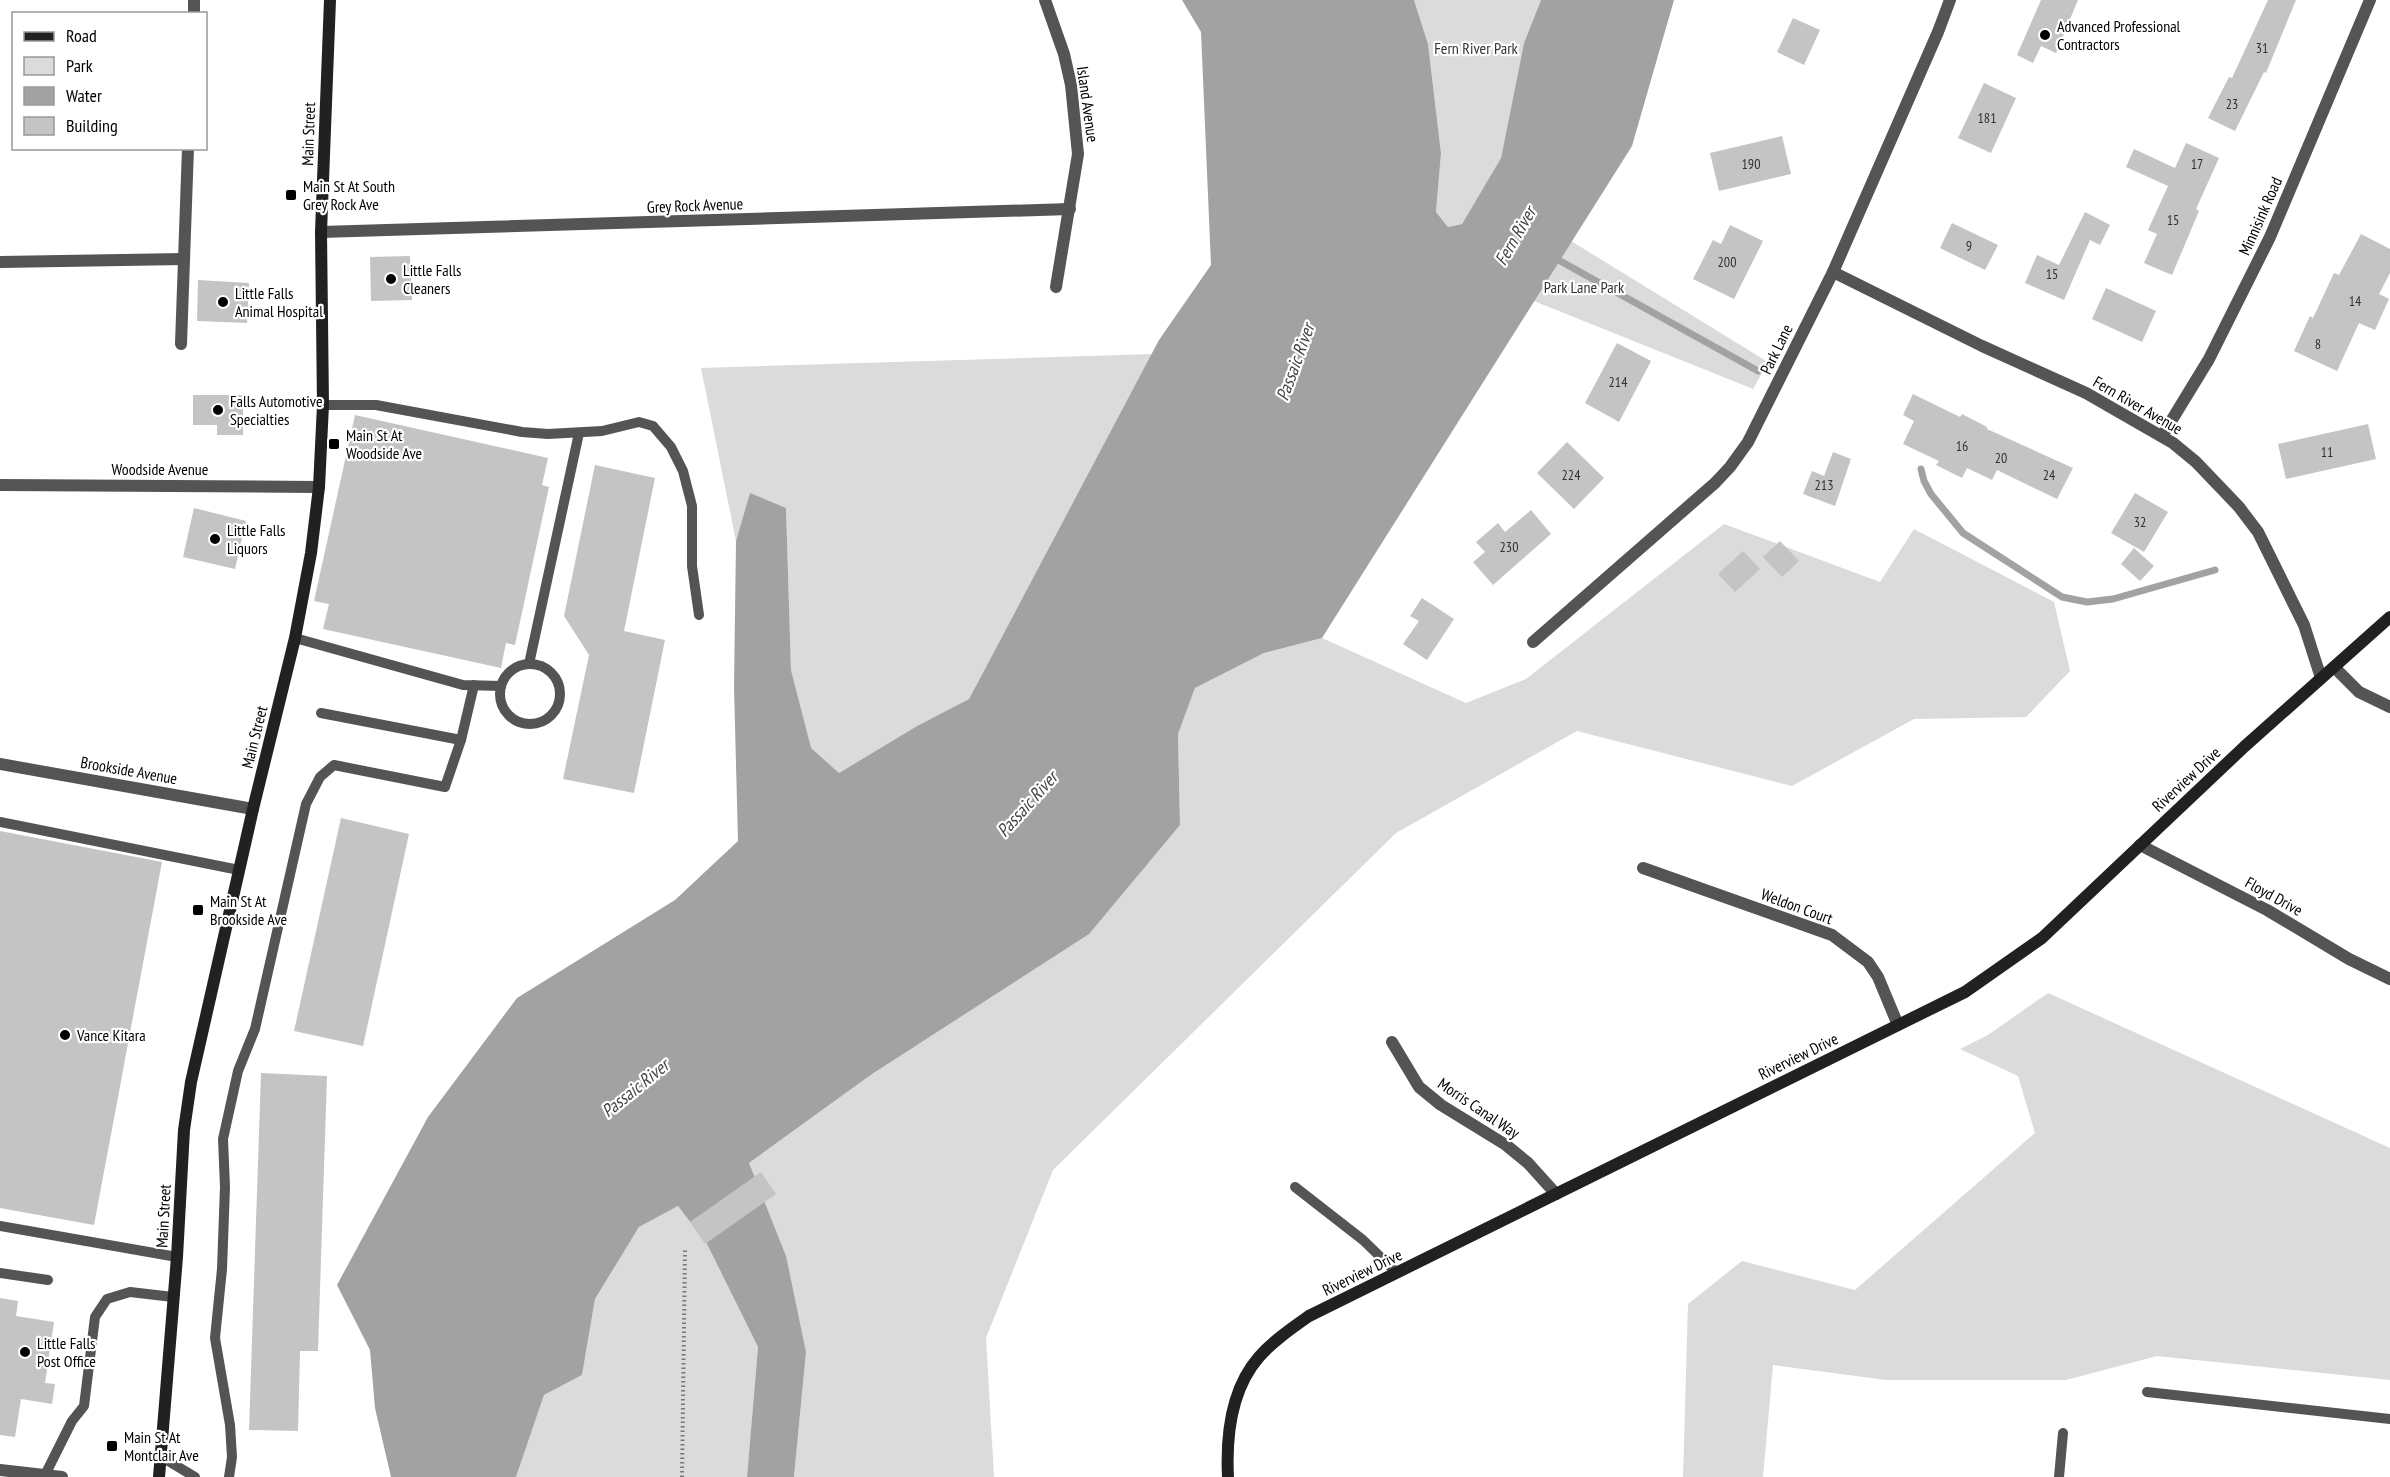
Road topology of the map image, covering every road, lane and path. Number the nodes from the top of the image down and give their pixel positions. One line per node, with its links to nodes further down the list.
1 (330, 0): 7 (main road, Main Street)
2 (1045, 0): 6 (street, Island Avenue)
3 (1950, 0): 10 (street, Park Lane)
4 (2370, 0): 15 (street, Minnisink Road)
5 (188, 150): 8 (street)
6 (1070, 210): 7 (street, Grey Rock Avenue); 11 (street, Island Avenue)
7 (321, 232): 13 (main road, Main Street)
8 (184, 259): 9 (street); 12 (street)
9 (0, 262)
10 (1833, 272): 15 (street, Fern River Avenue); 21 (street, Park Lane)
11 (1056, 287)
12 (181, 344)
13 (323, 405): 14 (lane); 17 (main road, Main Street)
14 (579, 433): 18 (lane); 22 (lane)
15 (2162, 436): 24 (street, Fern River Avenue)
16 (0, 484): 17 (street, Woodside Avenue)
17 (319, 487): 20 (main road, Main Street)
18 (699, 615)
19 (2390, 617): 23 (main road, Riverview Drive)
20 (295, 638): 25 (lane); 31 (main road, Main Street)
21 (1533, 642)
22 (529, 664): 26 (lane); 26 (lane)
23 (2334, 667): 24 (main road, Riverview Drive); 27 (street)
24 (2321, 678): 33 (main road, Riverview Drive)
25 (474, 686): 26 (lane); 29 (lane)
26 (501, 686)
27 (2390, 707)
28 (321, 713): 29 (lane)
29 (460, 740): 57 (lane)
30 (0, 764): 31 (street, Brookside Avenue)
31 (253, 809): 35 (main road, Main Street)
32 (0, 822): 35 (lane)
33 (2140, 845): 36 (street, Floyd Drive); 37 (main road, Riverview Drive)
34 (1643, 868): 37 (street, Weldon Court)
35 (239, 870): 43 (main road, Main Street)
36 (2390, 979)
37 (1898, 1025): 40 (main road, Riverview Drive)
38 (1392, 1042): 40 (street, Morris Canal Way)
39 (1295, 1187): 45 (lane)
40 (1556, 1194): 45 (main road, Riverview Drive)
41 (0, 1226): 43 (lane)
42 (685, 1250): 58 (path)
43 (177, 1257): 47 (main road, Main Street)
44 (0, 1273): 46 (lane)
45 (1397, 1273): 59 (main road, Riverview Drive)
46 (48, 1280)
47 (174, 1297): 51 (main road, Main Street); 53 (lane)
48 (2147, 1392): 49 (lane)
49 (2390, 1419)
50 (2063, 1433): 60 (lane)
51 (160, 1456): 55 (main road, Main Street); 56 (lane)
52 (0, 1470): 53 (street)
53 (45, 1475): 54 (street)
54 (62, 1477)
55 (159, 1477)
56 (195, 1477)
57 (230, 1477)
58 (682, 1477)
59 (1228, 1477)
60 (2059, 1477)

